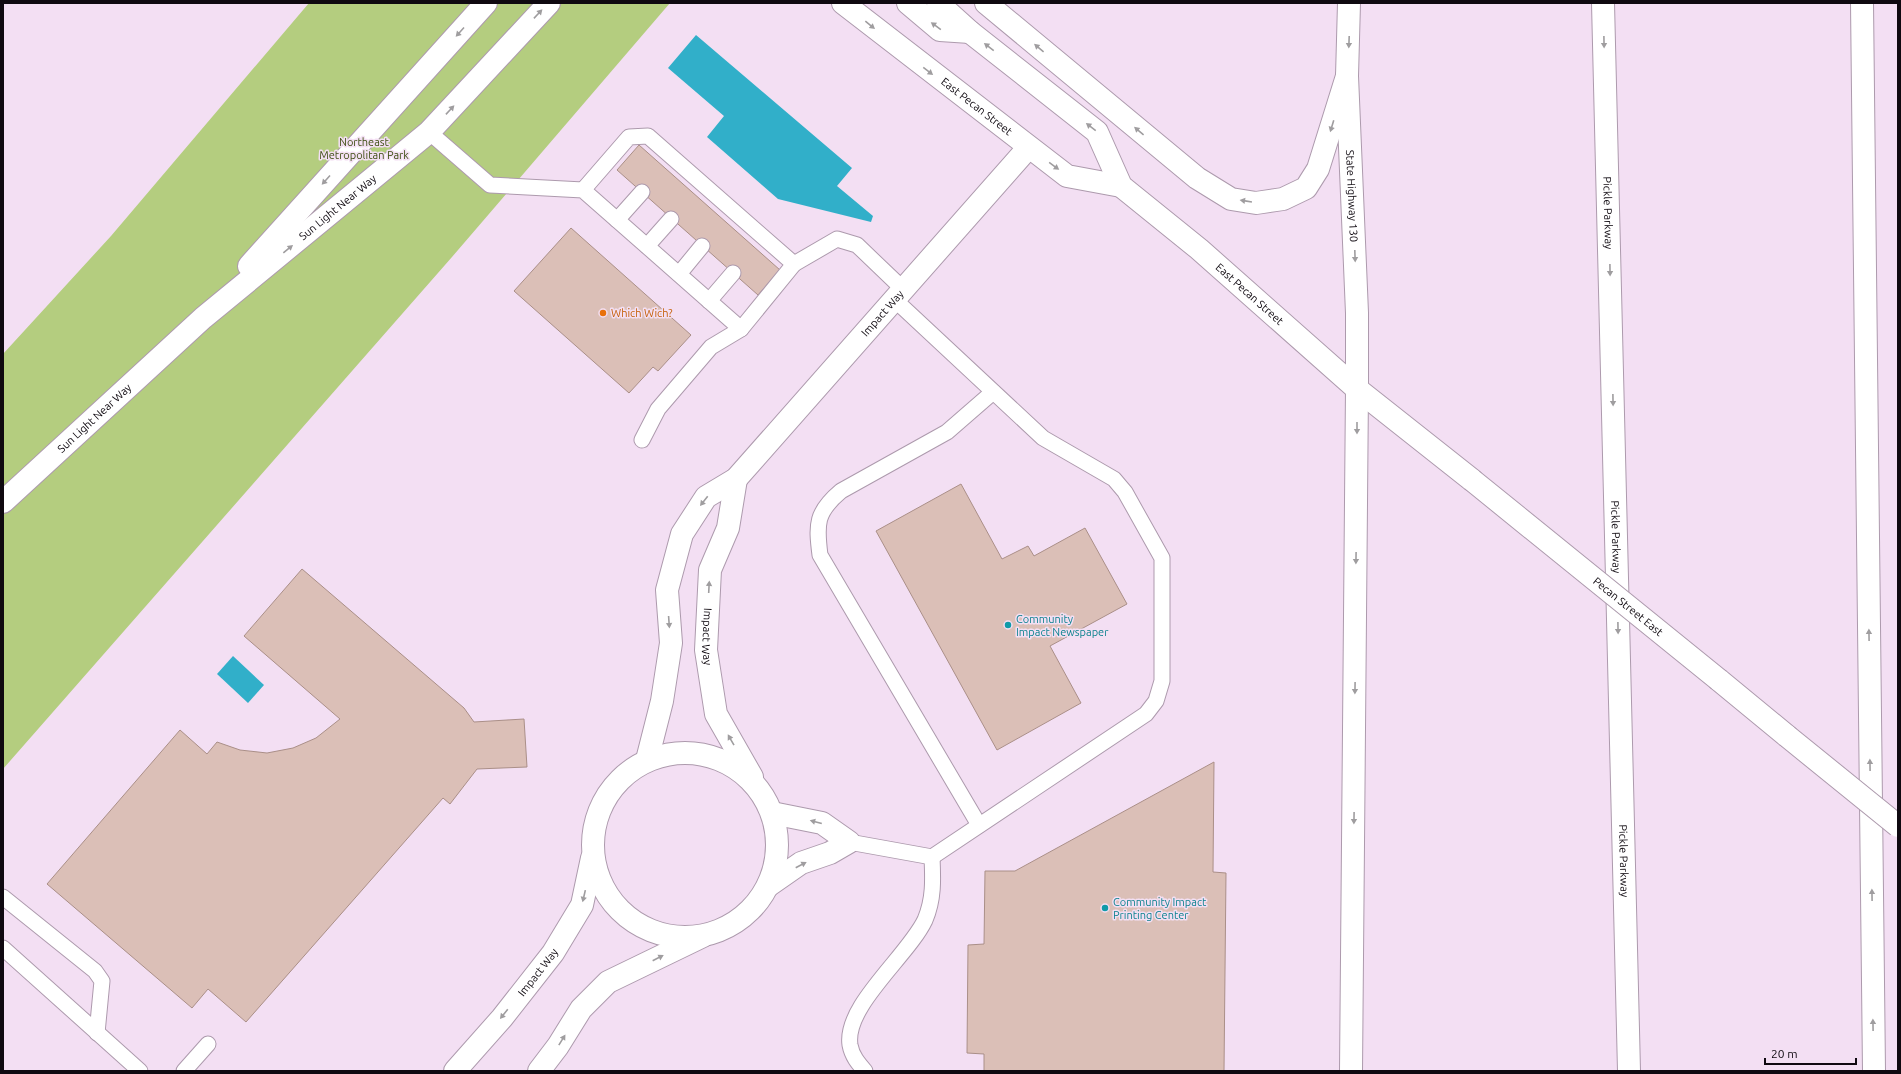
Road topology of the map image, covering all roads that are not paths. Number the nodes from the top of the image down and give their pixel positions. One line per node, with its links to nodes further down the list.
1 (486, 3): 26 (main road, Sun Light Near Way, one-way to 26)
2 (549, 3): 12 (main road, Sun Light Near Way, one-way to 2)
3 (843, 3): 13 (main road, East Pecan Street, one-way to 13)
4 (908, 3): 10 (main road, one-way to 4)
5 (938, 3): 10 (main road, East Pecan Street)
6 (986, 3): 11 (main road, one-way to 6)
7 (1349, 3): 11 (main road, State Highway 130, one-way to 11)
8 (1603, 3): 54 (main road, Pickle Parkway, one-way to 54)
9 (1862, 3): 47 (main road, one-way to 9)
10 (970, 32): 14 (main road, East Pecan Street, one-way to 10)
11 (1348, 76): 28 (main road, State Highway 130, one-way to 28)
12 (429, 132): 15 (lane); 26 (main road, Sun Light Near Way, one-way to 12)
13 (1028, 148): 14 (main road, East Pecan Street, one-way to 14); 24 (main road, Impact Way)
14 (1121, 186): 28 (main road, East Pecan Street)
15 (583, 190): 18 (lane); 21 (lane)
16 (642, 192): 18 (lane)
17 (671, 218): 19 (lane)
18 (617, 220): 19 (lane)
19 (647, 246): 23 (lane)
20 (702, 246): 23 (lane)
21 (794, 264): 24 (lane); 27 (lane)
22 (733, 273): 25 (lane)
23 (679, 274): 25 (lane)
24 (900, 295): 29 (lane); 31 (main road, Impact Way)
25 (709, 301): 27 (lane)
26 (203, 318): 32 (main road, Sun Light Near Way)
27 (741, 329): 30 (lane)
28 (1357, 389): 37 (main road, Pecan Street East, bridge); 53 (main road, State Highway 130, one-way to 53)
29 (993, 392): 36 (lane); 36 (lane)
30 (642, 440)
31 (736, 479): 33 (main road, Impact Way, one-way to 33); 34 (main road, Impact Way, one-way to 31)
32 (3, 502)
33 (647, 760): 34 (main road); 40 (main road, Impact Way)
34 (757, 786): 35 (main road, Impact Way)
35 (772, 813): 38 (main road, one-way to 35); 41 (main road, Impact Way)
36 (979, 825): 39 (lane)
37 (1898, 826)
38 (849, 842): 39 (lane); 41 (main road, one-way to 38)
39 (932, 857): 52 (lane)
40 (592, 858): 43 (main road); 50 (main road, Impact Way, one-way to 50)
41 (768, 886): 43 (main road)
42 (3, 897): 45 (lane)
43 (703, 936): 51 (main road, one-way to 43)
44 (3, 948): 45 (lane)
45 (97, 1033): 48 (lane)
46 (208, 1044): 49 (lane)
47 (1874, 1069)
48 (140, 1071)
49 (184, 1071)
50 (455, 1071)
51 (539, 1071)
52 (865, 1071)
53 (1352, 1071)
54 (1629, 1071)

